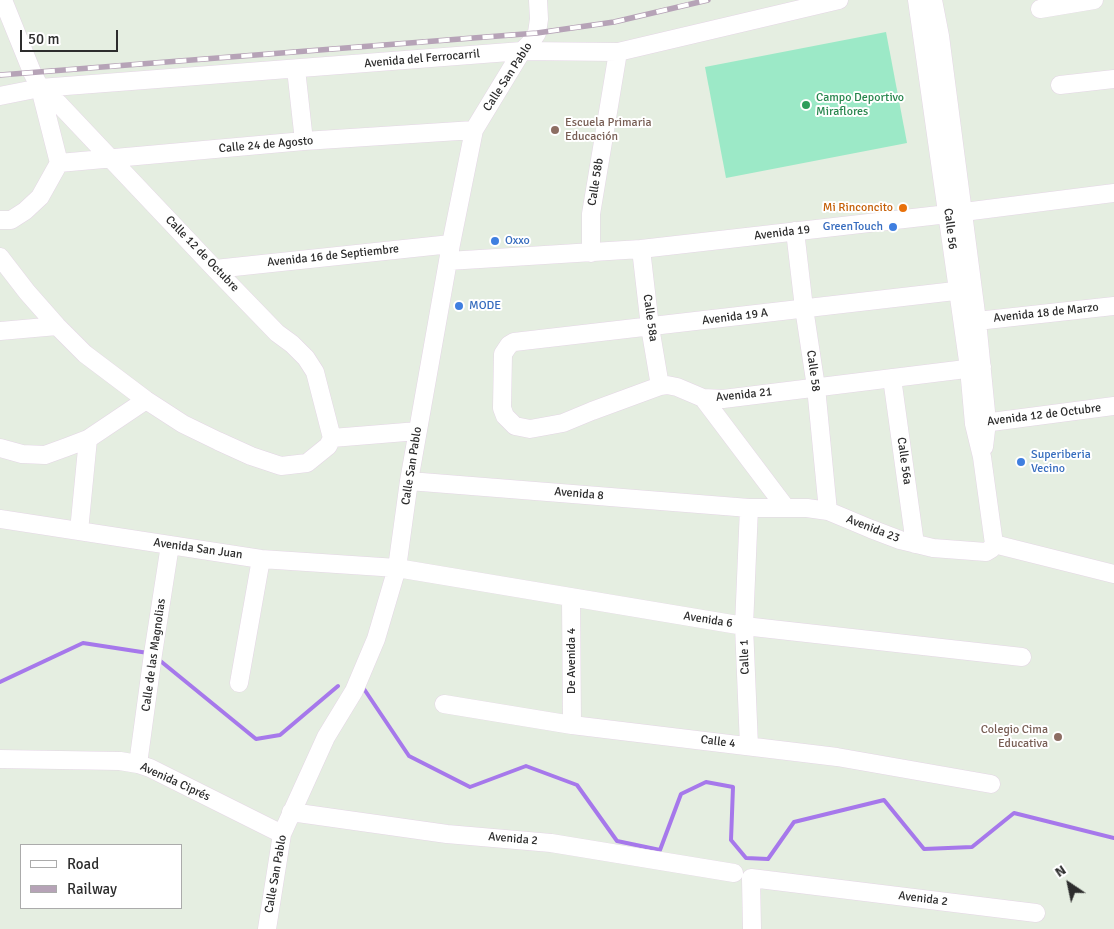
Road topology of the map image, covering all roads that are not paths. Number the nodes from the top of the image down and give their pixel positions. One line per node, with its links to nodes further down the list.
1 (4, 0): 13 (street)
2 (538, 0): 8 (street, Calle San Pablo)
3 (839, 0): 9 (street, Avenida del Ferrocarril)
4 (918, 0): 20 (street, Calle 56)
5 (933, 0): 20 (street, Calle 56)
6 (1094, 0): 7 (street)
7 (1045, 6)
8 (522, 51): 9 (street, Avenida del Ferrocarril); 10 (street, Avenida del Ferrocarril); 15 (street, Calle San Pablo)
9 (618, 52): 25 (street, Calle 58b)
10 (296, 70): 13 (street, Avenida del Ferrocarril); 16 (street)
11 (1114, 79): 12 (street)
12 (1060, 85)
13 (40, 88): 14 (street, Avenida del Ferrocarril); 17 (street, Calle 12 de Octubre); 18 (street)
14 (0, 96)
15 (474, 130): 16 (street, Calle 24 de Agosto); 24 (street, Calle San Pablo)
16 (304, 142): 17 (street, Calle 24 de Agosto)
17 (110, 158): 18 (street, Calle 24 de Agosto); 27 (street, Calle 12 de Octubre)
18 (59, 163): 21 (street)
19 (1114, 193): 20 (street, Avenida 19)
20 (955, 213): 22 (street, Avenida 19); 28 (street, Calle 56)
21 (0, 220)
22 (795, 231): 23 (street, Avenida 19); 30 (street, Calle 58)
23 (641, 250): 25 (street, Avenida 19); 33 (street, Calle 58a)
24 (449, 252): 25 (street, Avenida 19); 27 (street, Avenida 16 de Septiembre); 43 (street, Calle San Pablo)
25 (592, 253)
26 (0, 257): 32 (street)
27 (215, 269): 44 (street, Calle 12 de Octubre)
28 (965, 290): 30 (street, Avenida 19 A); 31 (street, Calle 56); 35 (street, Calle 56)
29 (1114, 306): 31 (street, Avenida 18 de Marzo)
30 (804, 308): 33 (street, Avenida 19 A); 38 (street, Calle 58)
31 (977, 321): 35 (street, Calle 56)
32 (57, 326): 34 (street); 40 (street)
33 (650, 327): 37 (street, Calle 58a); 37 (street, Avenida 19 A)
34 (0, 331)
35 (976, 368): 36 (street, Avenida 21); 42 (street, Calle 56)
36 (892, 378): 38 (street, Avenida 21); 53 (street, Calle 56a)
37 (660, 386): 39 (street, Avenida 21)
38 (816, 387): 39 (street, Avenida 21); 50 (street, Calle 58)
39 (704, 398): 49 (street)
40 (146, 400): 44 (street); 45 (street)
41 (1114, 406): 42 (street, Avenida 12 de Octubre)
42 (981, 423): 54 (street, Calle 56)
43 (418, 431): 44 (street); 47 (street, Calle San Pablo)
44 (332, 438)
45 (88, 440): 46 (street); 52 (street)
46 (0, 448)
47 (409, 481): 48 (street, Avenida 8); 57 (street, Calle San Pablo)
48 (749, 508): 49 (street, Avenida 23); 60 (street, Calle 1)
49 (786, 508): 50 (street, Avenida 23)
50 (828, 511): 53 (street, Avenida 23)
51 (0, 519): 52 (street, Avenida San Juan)
52 (78, 531): 55 (street, Avenida San Juan)
53 (915, 544): 54 (street, Avenida 23)
54 (994, 544): 58 (street)
55 (170, 545): 56 (street, Avenida San Juan); 67 (street, Calle de las Magnolias)
56 (261, 559): 57 (street, Avenida San Juan); 62 (street)
57 (397, 568): 59 (street, Avenida 6); 69 (street, Calle San Pablo)
58 (1114, 574)
59 (571, 598): 60 (street, Avenida 6); 64 (street, De Avenida 4)
60 (744, 626): 61 (street, Avenida 6); 65 (street, Calle 1)
61 (1022, 656)
62 (239, 683)
63 (444, 704): 64 (street, Calle 4)
64 (572, 725): 65 (street, Calle 4)
65 (749, 746): 68 (street, Calle 4)
66 (0, 759): 67 (street, Avenida Ciprés)
67 (138, 764): 70 (street, Avenida Ciprés)
68 (991, 784)
69 (291, 812): 70 (street, Calle San Pablo); 71 (street, Avenida 2)
70 (282, 834): 73 (street, Calle San Pablo)
71 (742, 876): 72 (street, Avenida 2); 74 (street)
72 (1036, 913)
73 (267, 929)
74 (752, 929)

